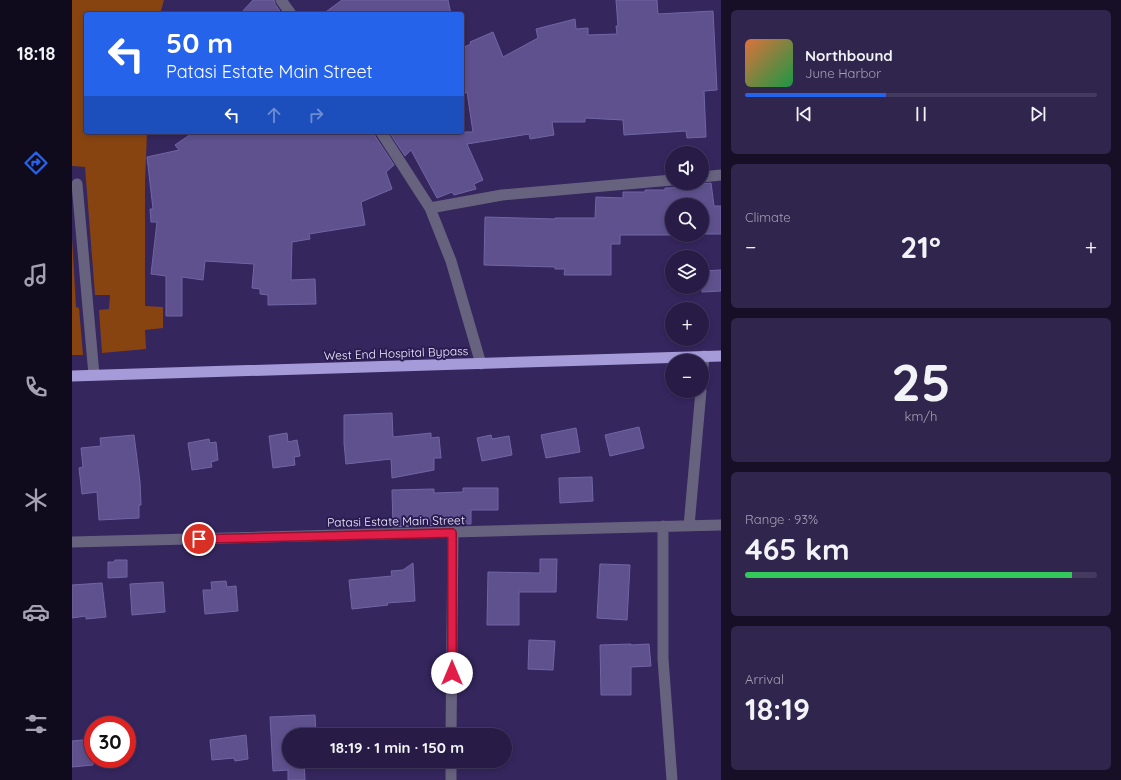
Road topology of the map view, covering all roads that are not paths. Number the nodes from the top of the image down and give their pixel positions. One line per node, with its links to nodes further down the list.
1 (280, 0): 2 (street)
2 (289, 12)
3 (382, 134): 8 (street)
4 (721, 175): 5 (street)
5 (709, 176)
6 (665, 181): 8 (street)
7 (77, 184): 13 (street)
8 (430, 208): 12 (street)
9 (709, 356): 10 (highway, West End Hospital Bypass)
10 (721, 356)
11 (665, 357): 12 (highway, West End Hospital Bypass)
12 (481, 364): 13 (highway, West End Hospital Bypass)
13 (94, 375): 14 (highway, West End Hospital Bypass)
14 (72, 376)
15 (700, 398): 18 (street)
16 (721, 525): 18 (street, Patasi Estate Main Street)
17 (663, 526): 18 (street, Patasi Estate Main Street); 19 (street, Patasi Estate Main Street); 24 (street)
18 (689, 526)
19 (452, 533): 20 (street, Patasi Estate Main Street); 21 (street)
20 (72, 542)
21 (451, 728)
22 (451, 768): 23 (street)
23 (451, 780)
24 (672, 780)

